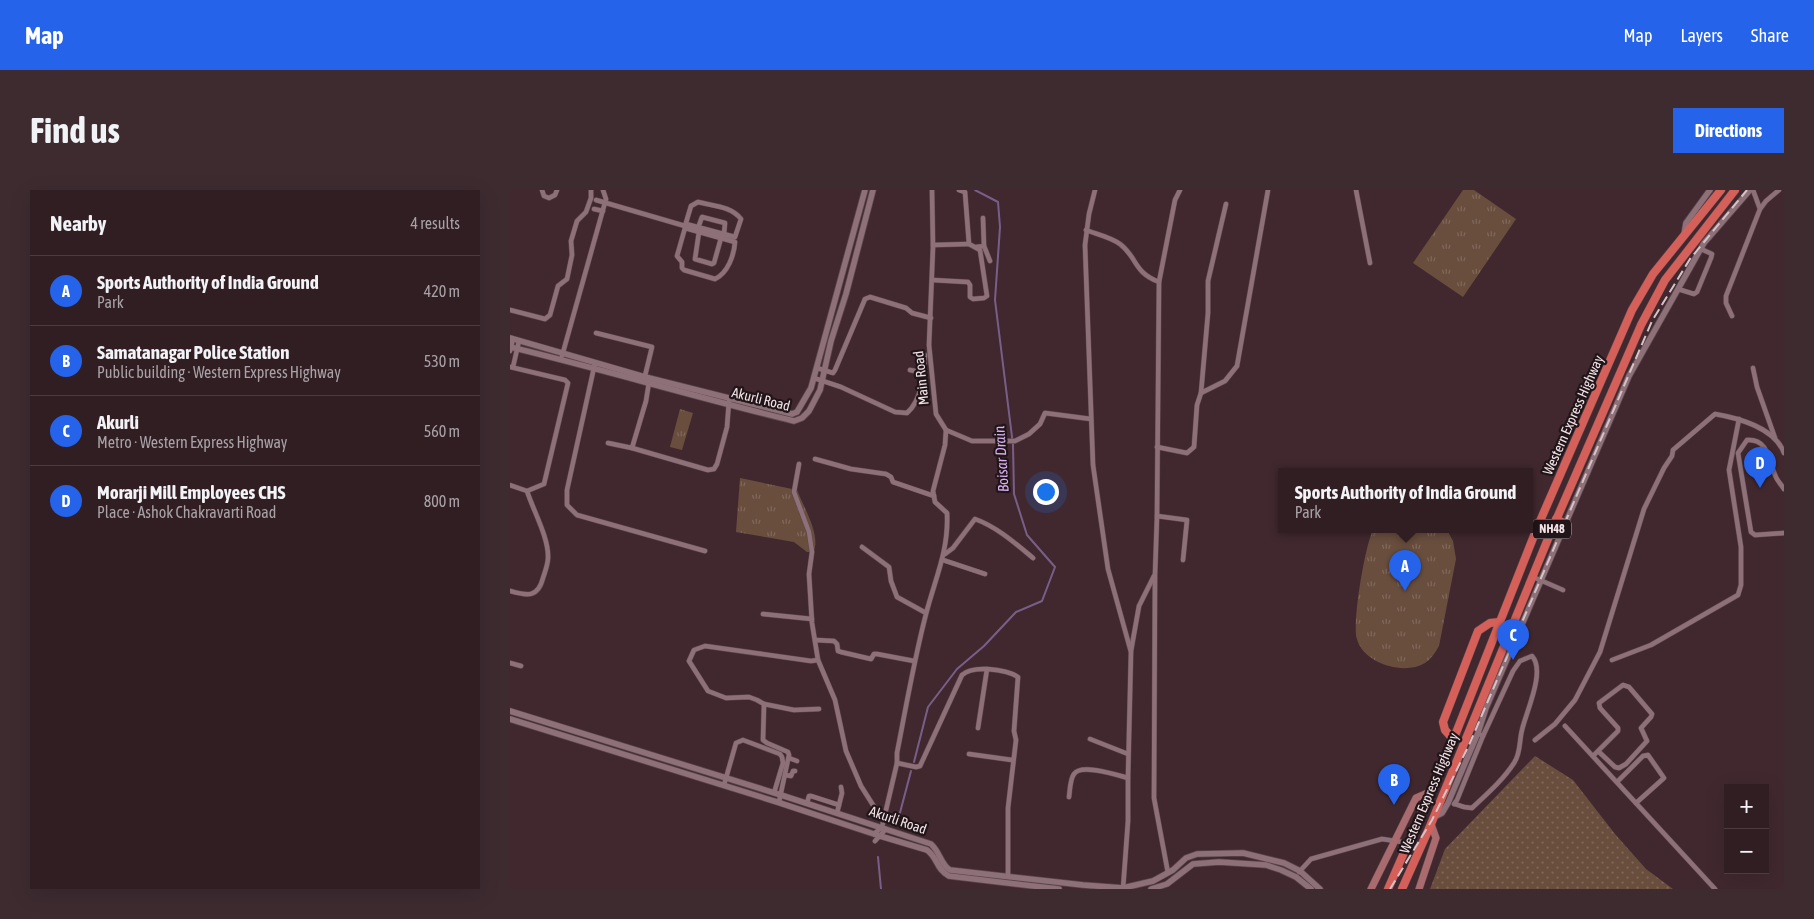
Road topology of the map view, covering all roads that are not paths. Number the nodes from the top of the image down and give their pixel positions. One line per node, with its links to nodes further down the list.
1 (542, 190): 2 (street)
2 (557, 190)
3 (590, 190): 44 (street)
4 (603, 190): 21 (street)
5 (865, 190): 42 (street, Akurli Road)
6 (873, 190): 43 (street, Akurli Road)
7 (932, 190): 33 (street, Main Road)
8 (959, 190): 32 (street)
9 (1096, 190): 29 (street)
10 (1174, 190): 20 (street)
11 (1180, 190): 20 (street)
12 (1268, 190): 64 (street)
13 (1356, 190): 38 (street)
14 (1710, 190): 31 (street)
15 (1721, 190): 31 (highway, NH48)
16 (1735, 190): 35 (highway, NH48)
17 (1751, 190): 24 (street); 35 (street)
18 (1778, 190): 24 (street)
19 (596, 200): 21 (street)
20 (1176, 200): 40 (street)
21 (605, 203): 25 (street); 27 (street)
22 (1226, 204): 64 (street)
23 (594, 209): 25 (street)
24 (1760, 209): 45 (street)
25 (603, 211): 53 (street)
26 (983, 218): 34 (street)
27 (685, 226): 28 (street); 30 (street); 30 (street)
28 (699, 230): 30 (street); 30 (street); 30 (street)
29 (1086, 230): 40 (street); 69 (street)
30 (722, 236)
31 (1683, 238): 107 (highway, Western Express Highway / NH48)
32 (969, 244): 33 (street); 36 (street)
33 (933, 245): 39 (street, Main Road)
34 (984, 246): 36 (street); 37 (street)
35 (1699, 246): 41 (street); 41 (street); 87 (highway, Western Express Highway / NH48)
36 (976, 247): 39 (street)
37 (990, 261)
38 (1370, 263)
39 (932, 280): 47 (street, Main Road)
40 (1159, 282): 75 (street)
41 (1678, 289): 88 (street)
42 (839, 292): 43 (street); 46 (street, Akurli Road)
43 (846, 294): 48 (street, Akurli Road)
44 (510, 310)
45 (1732, 316)
46 (830, 318): 48 (street); 56 (street, Akurli Road)
47 (931, 318): 59 (street); 71 (street, Main Road)
48 (838, 321): 59 (street, Akurli Road)
49 (596, 333): 62 (street)
50 (514, 339): 51 (street); 53 (street, Akurli Road)
51 (512, 349): 53 (street, Akurli Road); 55 (street)
52 (925, 355): 60 (street)
53 (562, 357): 54 (street, Akurli Road)
54 (594, 366): 62 (street, Akurli Road); 91 (street)
55 (512, 367): 84 (street)
56 (817, 368): 59 (street); 61 (street, Akurli Road)
57 (1753, 368): 72 (street)
58 (910, 370): 60 (street)
59 (824, 371): 63 (street, Akurli Road)
60 (924, 373): 63 (street)
61 (814, 378): 63 (street); 66 (street, Akurli Road)
62 (646, 380): 65 (street, Akurli Road); 76 (street)
63 (822, 381): 68 (street, Akurli Road)
64 (1201, 394): 75 (street)
65 (729, 401): 67 (street, Akurli Road); 76 (street)
66 (797, 412): 67 (street, Akurli Road); 68 (street)
67 (776, 414): 68 (street, Akurli Road)
68 (802, 418)
69 (1091, 419): 71 (street); 109 (street)
70 (1739, 419): 72 (street); 111 (street); 132 (street)
71 (946, 430): 85 (street)
72 (1775, 439): 74 (street)
73 (608, 443): 76 (street)
74 (1782, 443): 77 (street)
75 (1157, 447): 86 (street)
76 (632, 448)
77 (1784, 453)
78 (815, 459): 85 (street)
79 (799, 464): 106 (street)
80 (1777, 480): 81 (street); 83 (street); 89 (street)
81 (1784, 480)
82 (510, 485): 84 (street)
83 (1784, 489)
84 (527, 491): 103 (street)
85 (934, 496): 93 (street)
86 (1158, 516): 97 (street); 99 (street)
87 (1556, 519): 88 (highway); 92 (highway, Western Express Highway / NH48)
88 (1566, 524): 94 (street)
89 (1784, 533)
90 (862, 547): 104 (street)
91 (705, 551)
92 (1543, 552): 94 (highway); 100 (highway, Western Express Highway / NH48)
93 (945, 554): 95 (street); 96 (street)
94 (1552, 556): 101 (street)
95 (1032, 558)
96 (943, 560): 98 (street); 104 (street)
97 (1183, 560)
98 (985, 574)
99 (1155, 575): 109 (street); 172 (street)
100 (1533, 577): 101 (street); 158 (highway, Western Express Highway / NH48)
101 (1542, 580): 102 (street); 128 (street)
102 (1563, 590)
103 (510, 591)
104 (926, 613): 112 (street)
105 (763, 614): 106 (street)
106 (812, 619): 108 (street)
107 (1500, 622): 116 (highway); 117 (highway, Western Express Highway / NH48)
108 (815, 640): 110 (street); 112 (street)
109 (1131, 652): 138 (street)
110 (818, 660): 118 (street); 162 (street)
111 (1612, 660)
112 (914, 661): 143 (street)
113 (510, 663): 114 (street)
114 (521, 666)
115 (987, 669): 126 (street); 141 (street); 143 (street)
116 (1458, 683): 117 (highway); 131 (highway)
117 (1473, 689): 131 (highway, Western Express Highway / NH48)
118 (764, 704): 119 (street); 140 (street)
119 (819, 709)
120 (510, 711): 122 (street, Akurli Road)
121 (510, 719): 124 (street, Akurli Road)
122 (539, 720): 124 (street); 125 (street, Akurli Road)
123 (1565, 726): 139 (street)
124 (537, 728): 129 (street, Akurli Road)
125 (563, 728): 127 (street, Akurli Road); 129 (street)
126 (978, 728)
127 (585, 734): 133 (street); 134 (street, Akurli Road)
128 (1481, 734): 158 (street); 158 (street)
129 (562, 735): 133 (street, Akurli Road)
130 (1090, 739): 138 (street)
131 (1454, 739): 153 (highway, Western Express Highway / NH48)
132 (1536, 740)
133 (582, 742): 135 (street, Akurli Road)
134 (612, 743): 135 (street); 144 (street, Akurli Road)
135 (609, 750): 146 (street, Akurli Road)
136 (1598, 751): 136 (street); 139 (street)
137 (969, 754): 141 (street)
138 (1128, 754): 149 (street)
139 (1592, 756): 150 (street)
140 (789, 758): 142 (street); 147 (street)
141 (1012, 760): 173 (street)
142 (797, 761)
143 (897, 763): 162 (street)
144 (686, 766): 146 (street); 148 (street, Akurli Road)
145 (795, 771): 147 (street)
146 (684, 772): 151 (street, Akurli Road)
147 (786, 775): 154 (street)
148 (725, 778): 151 (street); 154 (street, Akurli Road); 154 (street)
149 (1128, 778): 155 (street); 176 (street)
150 (1617, 782): 159 (street); 159 (street)
151 (724, 785): 156 (street, Akurli Road)
152 (841, 787): 160 (street)
153 (1430, 792): 169 (main road); 170 (highway, Western Express Highway / NH48)
154 (777, 794): 156 (street); 157 (street, Akurli Road)
155 (1069, 797)
156 (779, 802): 164 (street, Akurli Road)
157 (807, 803): 160 (street); 161 (street, Akurli Road)
158 (1448, 803): 163 (highway, Western Express Highway / NH48)
159 (1636, 803): 185 (street)
160 (839, 805): 161 (street)
161 (840, 813): 164 (street); 165 (street, Akurli Road)
162 (884, 818): 165 (street)
163 (1433, 820): 183 (highway, Western Express Highway / NH48); 184 (main road)
164 (839, 822): 166 (street, Akurli Road)
165 (884, 828): 166 (street); 167 (street); 173 (street, Akurli Road)
166 (874, 834): 167 (street, Akurli Road)
167 (880, 836): 168 (street); 175 (street, Akurli Road)
168 (875, 841)
169 (1396, 841): 170 (street); 171 (street); 181 (main road)
170 (1409, 843): 182 (highway, Western Express Highway / NH48)
171 (1300, 871): 172 (street, Akurli Road); 174 (street); 180 (street, Akurli Road)
172 (1168, 873): 176 (street, Akurli Road)
173 (1008, 876): 176 (street, Akurli Road)
174 (1296, 877): 178 (street); 179 (street)
175 (1002, 886): 177 (street, Akurli Road)
176 (1123, 888)
177 (1059, 889)
178 (1151, 889)
179 (1311, 889)
180 (1320, 889)
181 (1371, 889)
182 (1388, 889)
183 (1402, 889)
184 (1419, 889)
185 (1715, 889)

